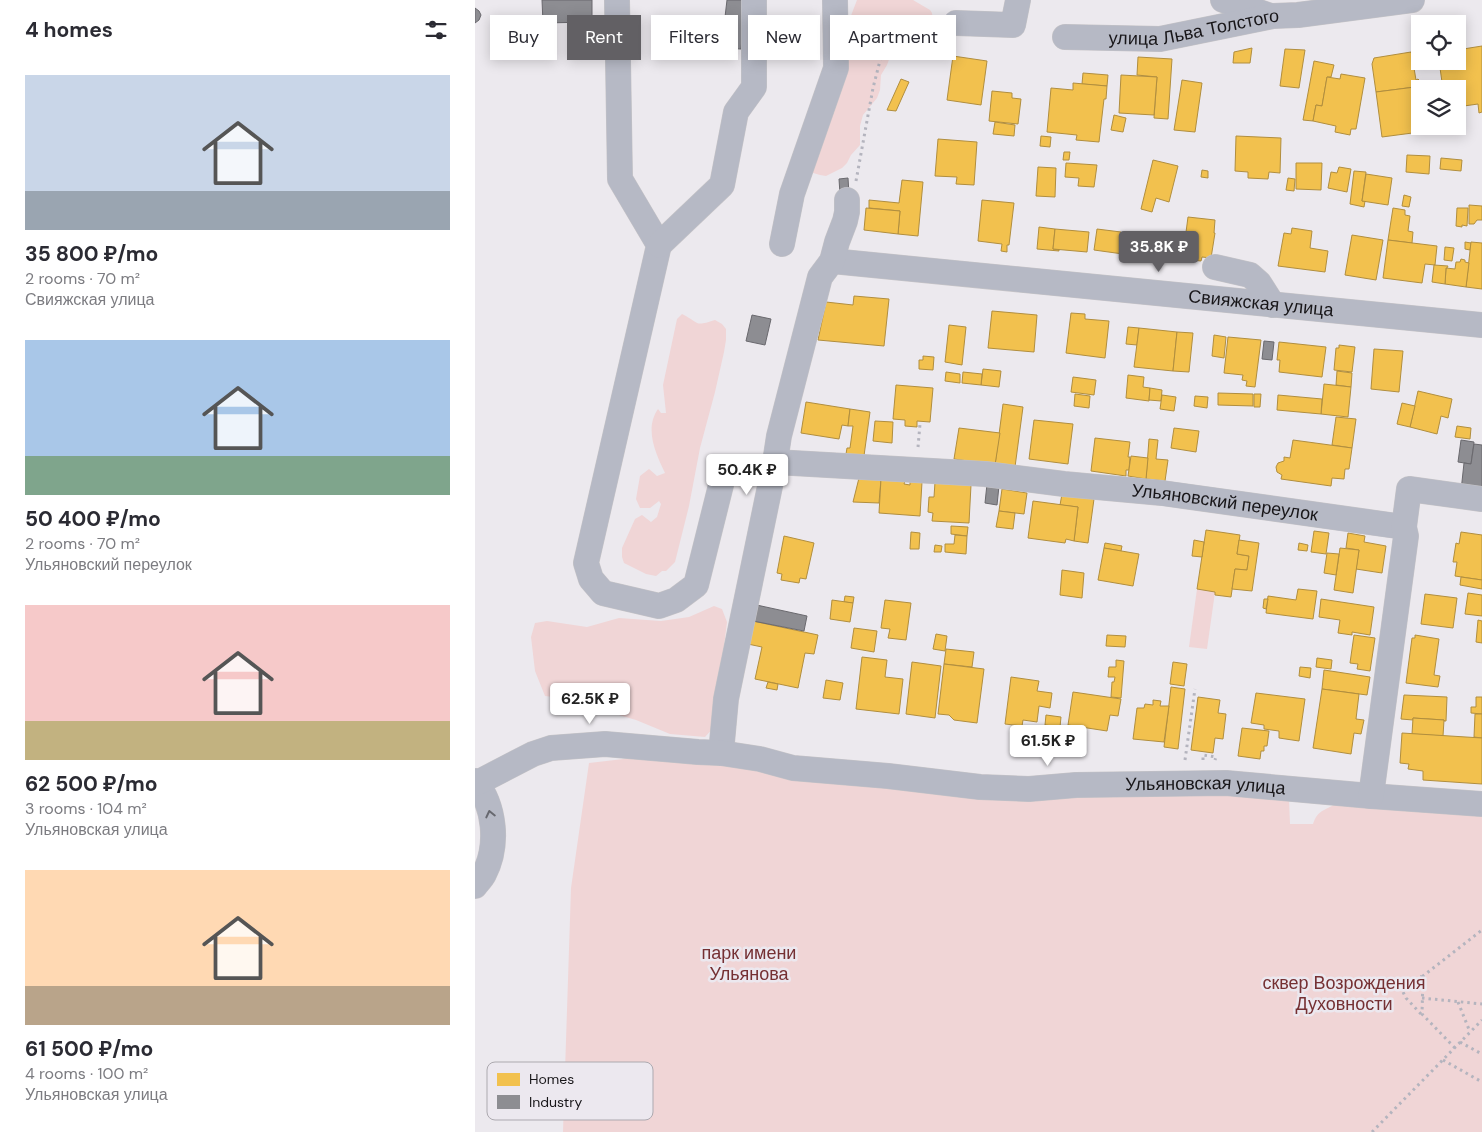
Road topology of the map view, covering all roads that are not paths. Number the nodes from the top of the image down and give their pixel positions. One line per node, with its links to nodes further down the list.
1 (617, 0): 12 (street)
2 (754, 0): 12 (street)
3 (835, 0): 11 (street)
4 (1018, 0): 8 (street)
5 (1223, 0): 7 (street)
6 (1405, 0): 7 (street, улица Льва Толстого)
7 (1273, 16): 9 (street, улица Льва Толстого)
8 (956, 23)
9 (1065, 37)
10 (847, 200): 13 (street)
11 (782, 244)
12 (659, 245): 18 (street)
13 (832, 261): 15 (street, Свияжская улица); 17 (street)
14 (1215, 267): 15 (street)
15 (1273, 305): 16 (street, Свияжская улица)
16 (1482, 325)
17 (775, 462): 20 (street, Ульяновский переулок); 21 (street)
18 (721, 485)
19 (1482, 499): 20 (street)
20 (1404, 527): 23 (street)
21 (721, 753): 22 (street, Ульяновская улица); 23 (street, Ульяновская улица)
22 (476, 782): 25 (street, one-way to 22)
23 (1371, 796): 24 (street, Ульяновская улица)
24 (1482, 804)
25 (475, 886)

